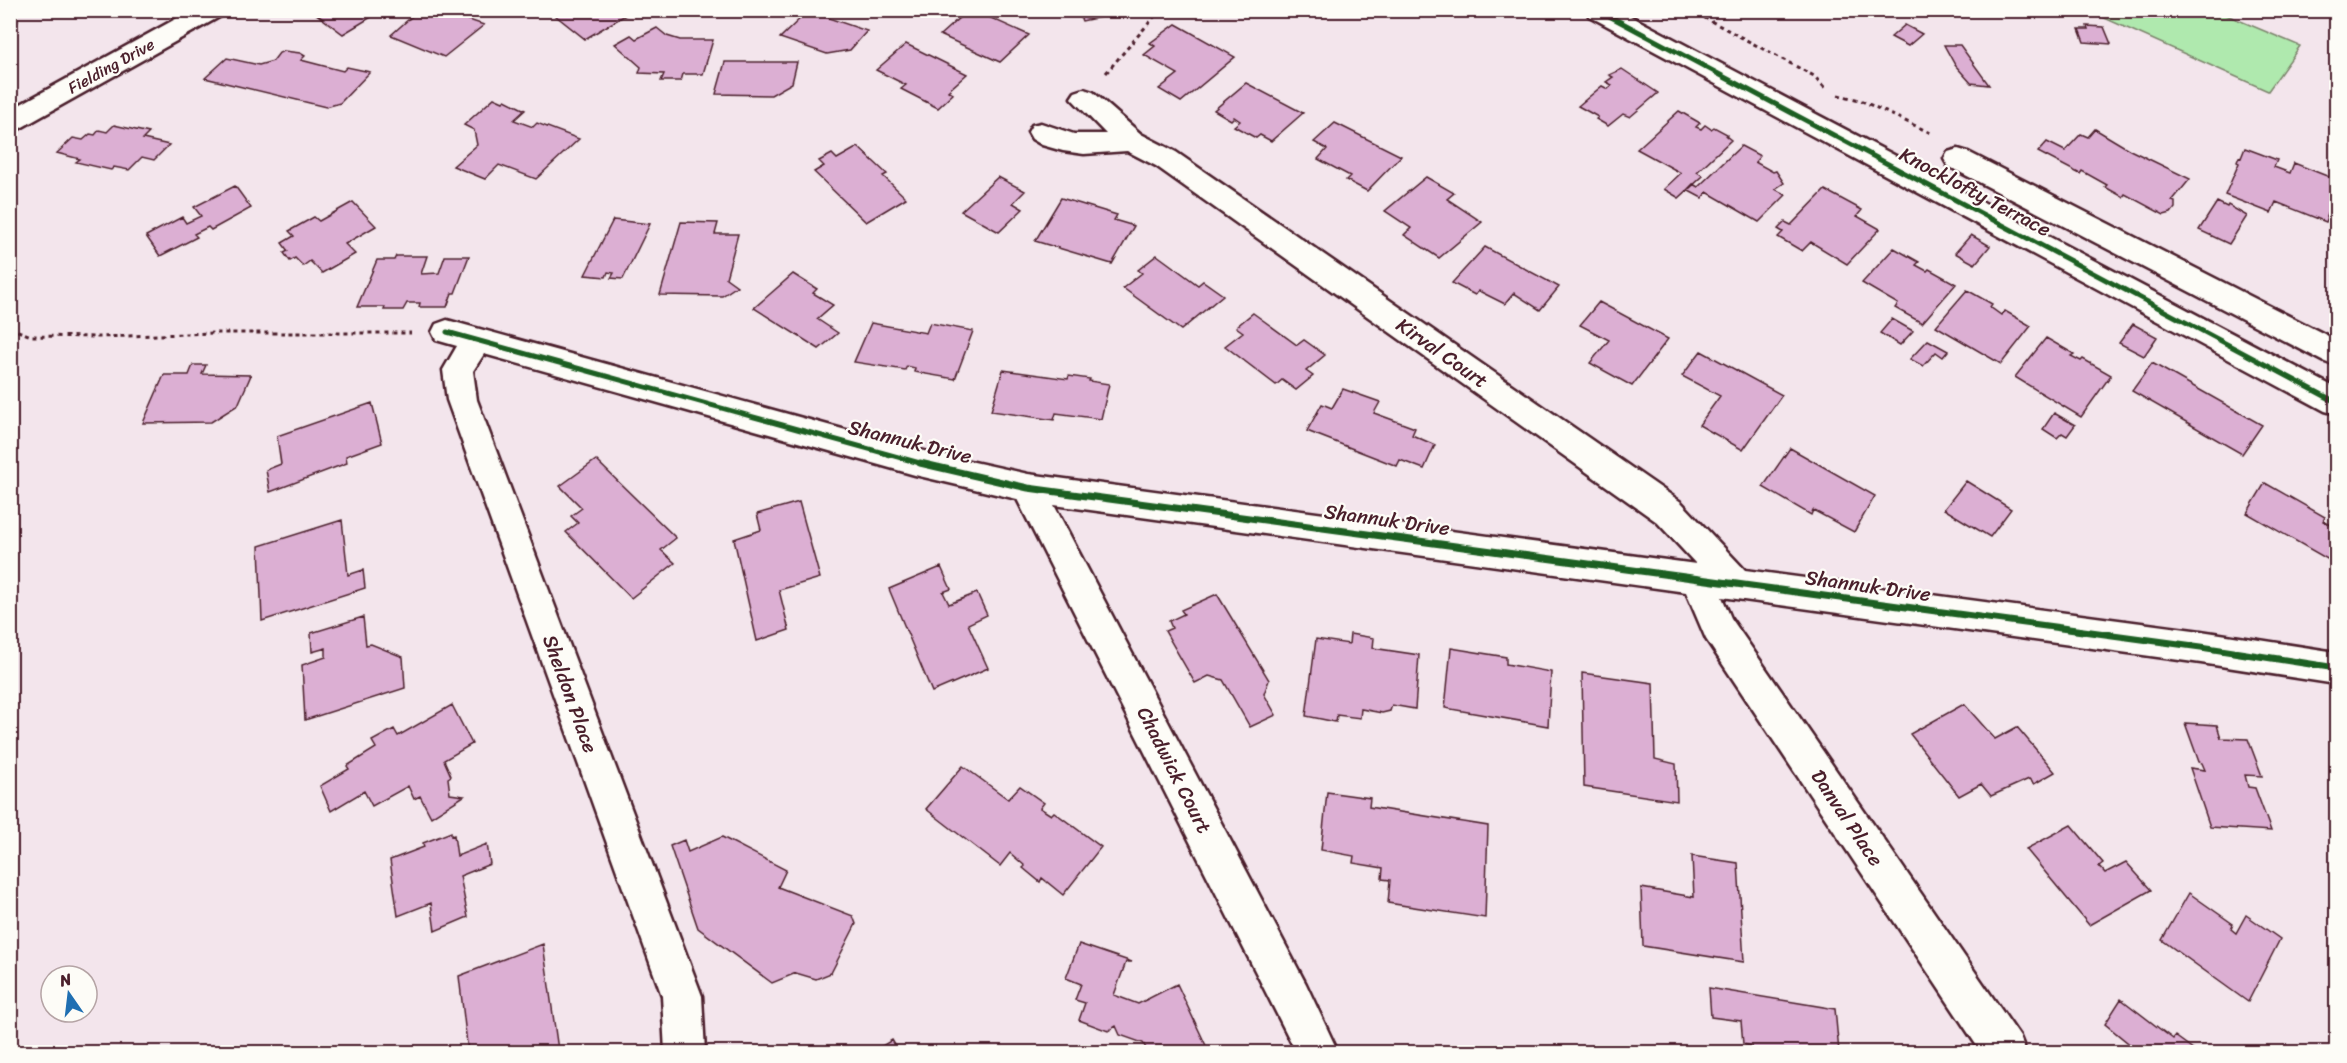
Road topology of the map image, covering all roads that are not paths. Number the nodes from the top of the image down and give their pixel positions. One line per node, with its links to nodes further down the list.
1 (212, 10): 4 (street, Fielding Drive)
2 (1598, 10): 10 (street, Knocklofty Terrace)
3 (1084, 98): 6 (street, Kirval Court)
4 (10, 122)
5 (1041, 132): 6 (street)
6 (1131, 141): 13 (street, Kirval Court)
7 (1958, 159): 9 (street, Knocklofty Terrace)
8 (462, 336): 11 (street, Shannuk Drive); 15 (street, Sheldon Place)
9 (2337, 354)
10 (2337, 402)
11 (1028, 488): 12 (street, Shannuk Drive); 16 (street, Chadwick Court)
12 (1697, 579): 13 (street, Shannuk Drive); 17 (street, Danval Place)
13 (1737, 585): 14 (street, Shannuk Drive)
14 (2337, 668)
15 (686, 1052)
16 (1317, 1053)
17 (2005, 1053)

